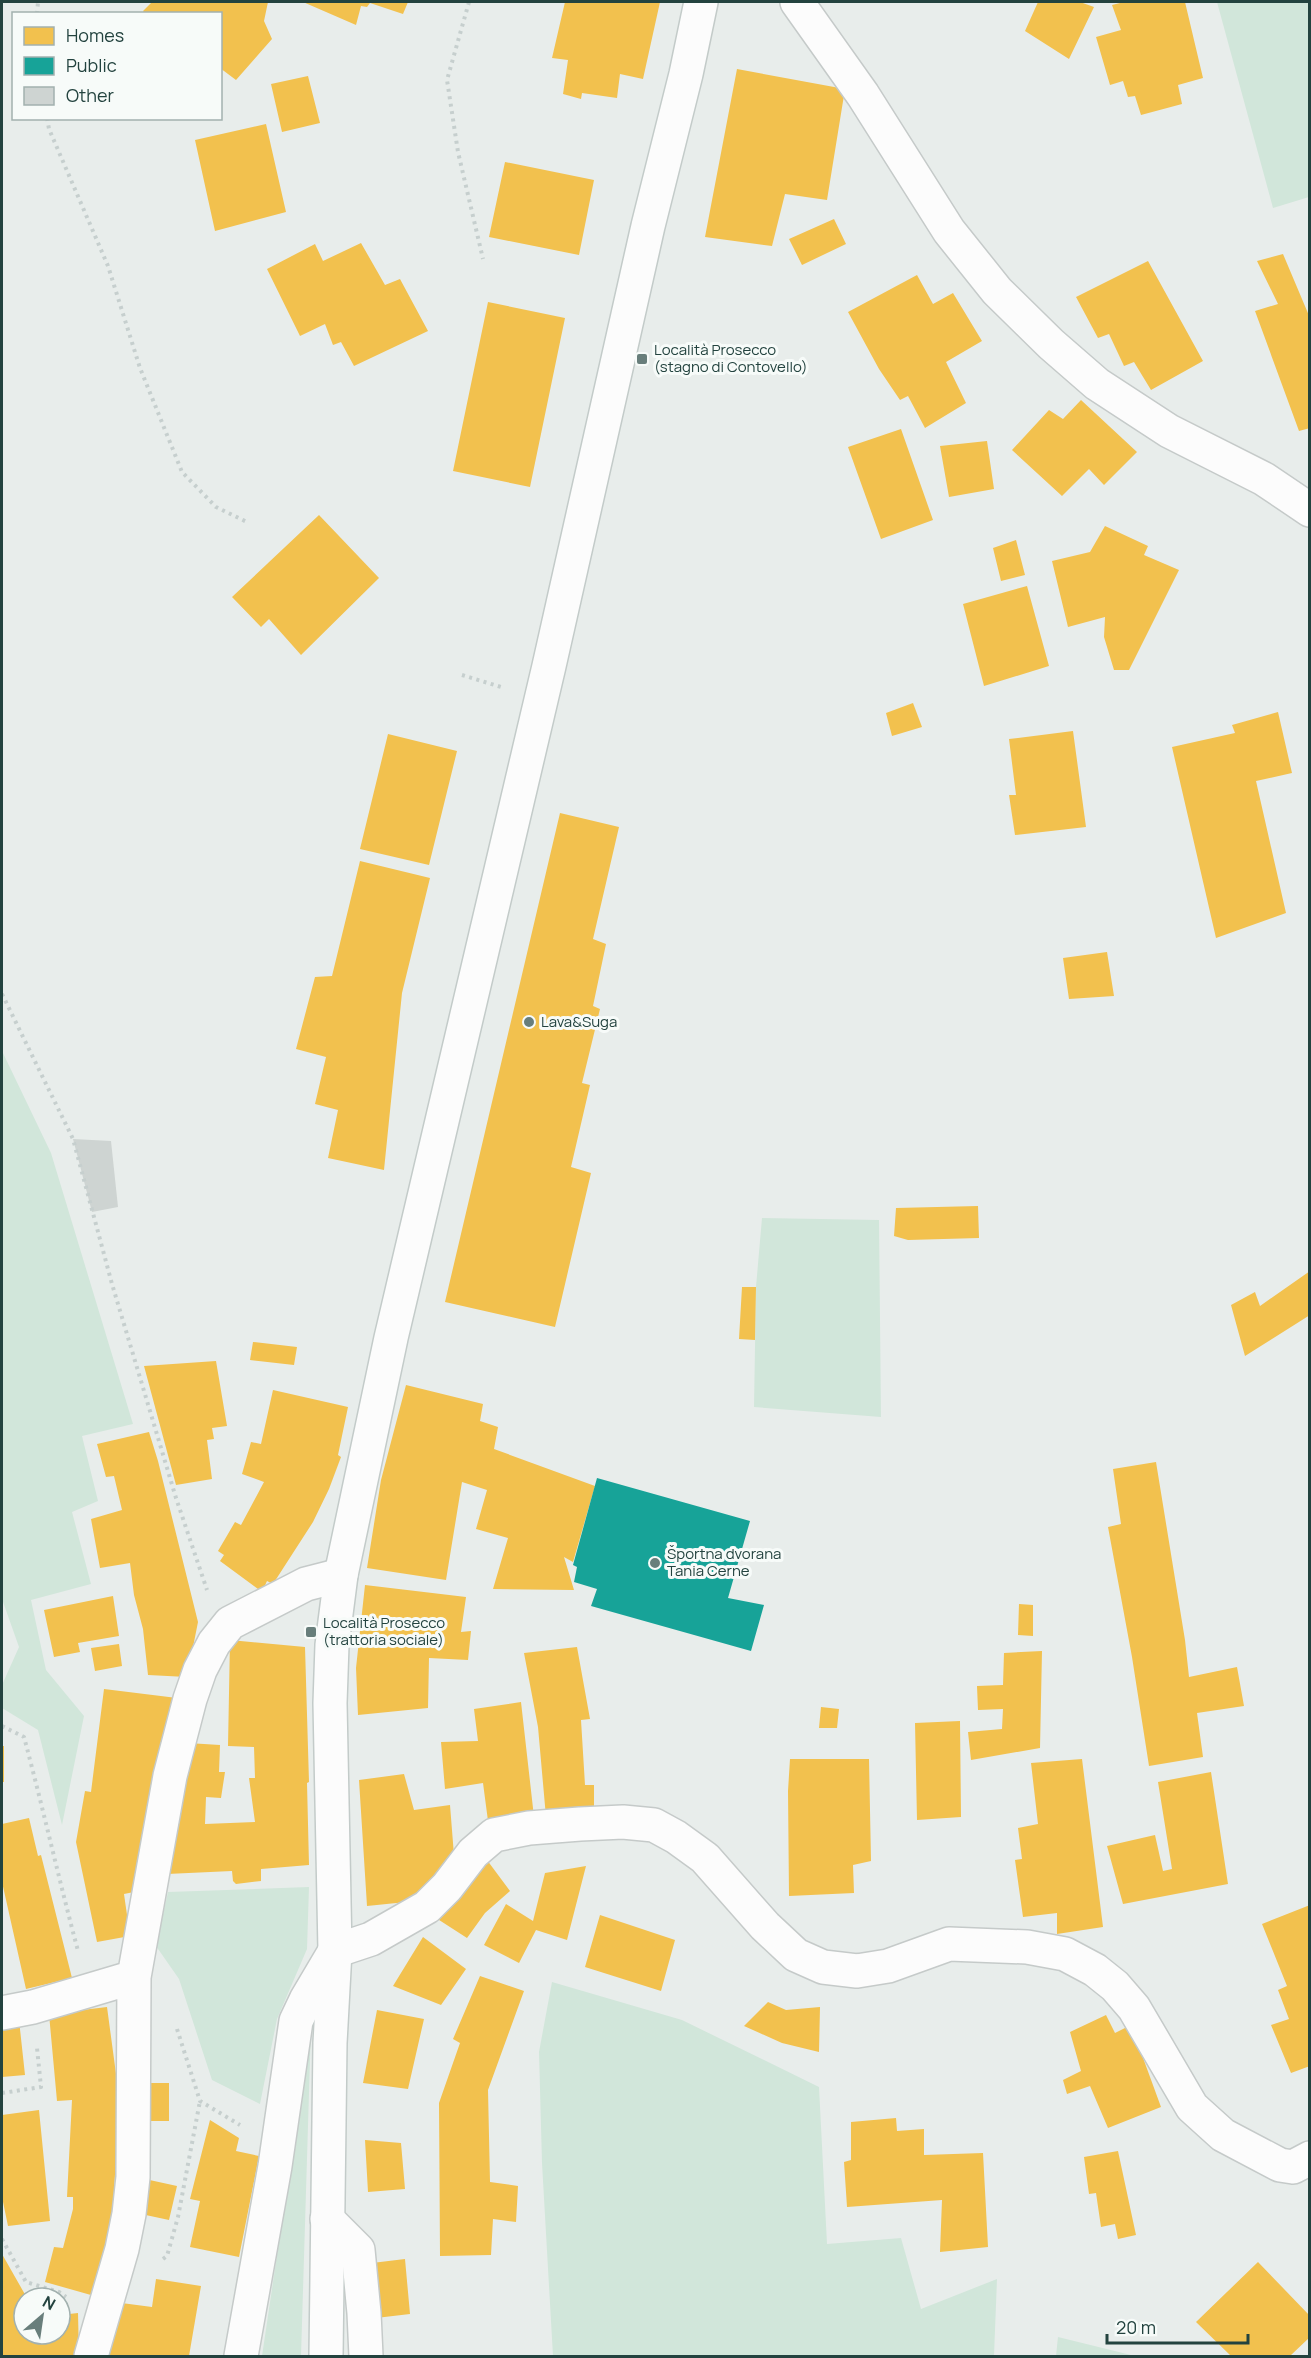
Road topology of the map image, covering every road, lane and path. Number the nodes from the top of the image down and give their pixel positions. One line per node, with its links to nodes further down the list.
1 (470, 2): 5 (path)
2 (701, 2): 9 (street)
3 (797, 2): 6 (street)
4 (47, 120): 7 (path)
5 (483, 259)
6 (1310, 510)
7 (249, 523)
8 (2, 994): 10 (path)
9 (341, 1575): 10 (street); 12 (street)
10 (230, 1623): 13 (street)
11 (2, 1726): 14 (path)
12 (335, 1951): 18 (street); 19 (street); 20 (street)
13 (134, 1977): 14 (street); 22 (street)
14 (89, 1990): 15 (street)
15 (17, 2010): 17 (path)
16 (174, 2020): 18 (path)
17 (2, 2093)
18 (279, 2137): 24 (street)
19 (1310, 2158)
20 (327, 2219): 25 (street); 26 (street)
21 (2, 2239): 22 (path)
22 (101, 2322): 23 (street)
23 (91, 2356)
24 (241, 2356)
25 (326, 2356)
26 (366, 2356)

